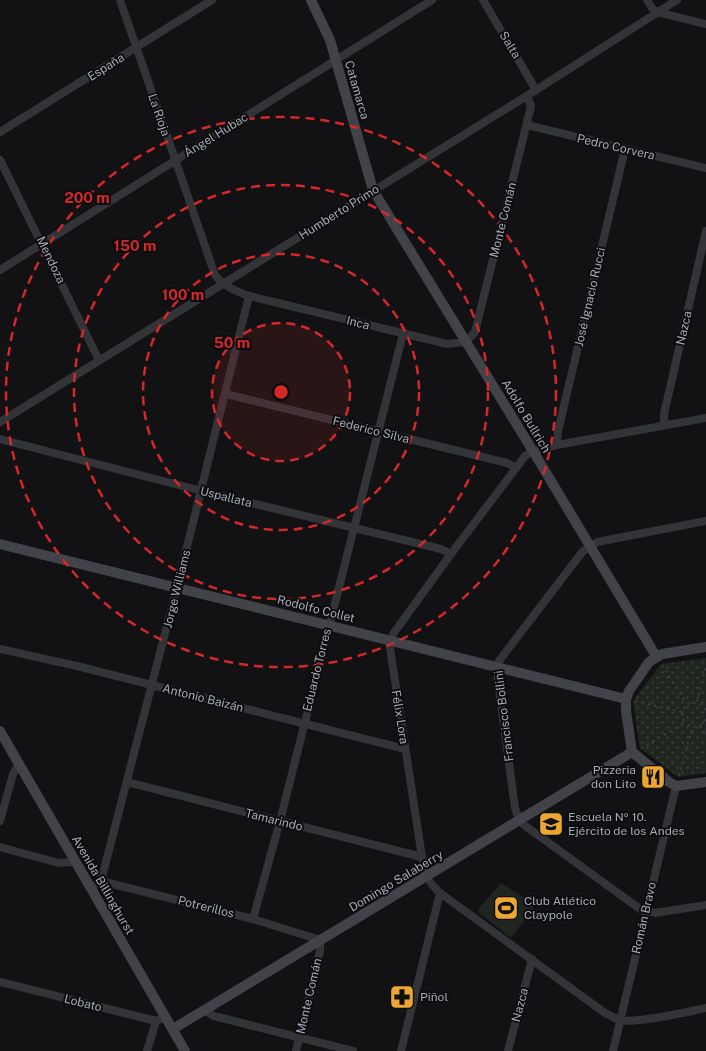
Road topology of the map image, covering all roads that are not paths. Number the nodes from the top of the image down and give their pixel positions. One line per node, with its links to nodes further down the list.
1 (120, 0): 10 (street, La Rioja)
2 (212, 0): 10 (street, España)
3 (311, 0): 11 (street, Catamarca)
4 (432, 0): 11 (street, Ángel Hubac)
5 (483, 0): 12 (street, Salta)
6 (647, 0): 8 (street)
7 (677, 0): 8 (street, Humberto Primo)
8 (657, 12): 9 (street); 12 (street, Humberto Primo)
9 (706, 24)
10 (136, 48): 15 (street, España); 18 (street, La Rioja)
11 (336, 60): 18 (street, Ángel Hubac); 20 (street, Catamarca)
12 (536, 90): 13 (street, Humberto Primo)
13 (527, 96): 14 (street, Monte Comán); 20 (street, Humberto Primo)
14 (527, 125): 16 (street, Pedro Corvera); 27 (street, Monte Comán)
15 (0, 132)
16 (625, 149): 19 (street, Pedro Corvera); 35 (street, José Ignacio Rucci)
17 (0, 160): 22 (street, Mendoza)
18 (174, 160): 22 (street, Ángel Hubac); 24 (street, La Rioja)
19 (706, 168)
20 (373, 190): 24 (street, Humberto Primo); 27 (street, Adolfo Bullrich)
21 (706, 231): 32 (street, Nazca)
22 (42, 242): 23 (street, Ángel Hubac); 28 (street, Mendoza)
23 (0, 270)
24 (223, 284): 25 (street); 28 (street, Humberto Primo)
25 (249, 296): 26 (street, Inca); 29 (street, Jorge Williams)
26 (403, 334): 27 (street, Inca); 33 (street, Eduardo Torres)
27 (466, 342): 36 (street, Adolfo Bullrich)
28 (99, 360): 31 (street, Humberto Primo)
29 (226, 394): 33 (street, Federico Silva); 38 (street, Jorge Williams)
30 (706, 418): 32 (street)
31 (0, 422)
32 (664, 425): 35 (street)
33 (378, 431): 37 (street, Federico Silva); 40 (street, Eduardo Torres)
34 (0, 439): 38 (street, Uspallata)
35 (557, 445): 36 (street)
36 (533, 450): 37 (street); 42 (street, Adolfo Bullrich)
37 (516, 468): 43 (street)
38 (202, 491): 40 (street, Uspallata); 44 (street, Jorge Williams)
39 (706, 521): 42 (street)
40 (353, 528): 43 (street, Uspallata); 45 (street, Eduardo Torres)
41 (0, 544): 44 (street, Rodolfo Collet)
42 (590, 545): 49 (street, Adolfo Bullrich); 50 (street, Francisco Bollini)
43 (451, 554): 46 (street)
44 (177, 587): 45 (street, Rodolfo Collet); 51 (street, Jorge Williams)
45 (329, 625): 46 (street, Rodolfo Collet); 53 (street, Eduardo Torres)
46 (390, 641): 50 (street, Rodolfo Collet); 55 (street, Félix Lora)
47 (706, 647): 49 (street)
48 (0, 649): 51 (street, Antonio Baizán)
49 (656, 656): 52 (street)
50 (497, 667): 52 (street, Rodolfo Collet); 61 (street, Francisco Bollini)
51 (152, 686): 53 (street, Antonio Baizán); 58 (street, Jorge Williams)
52 (626, 699): 56 (street)
53 (304, 723): 55 (street, Antonio Baizán); 63 (street, Eduardo Torres)
54 (0, 731): 57 (street, Avenida Billinghurst)
55 (405, 749): 65 (street, Félix Lora)
56 (632, 752): 60 (street); 61 (street, Domingo Salaberry)
57 (19, 763): 62 (street); 66 (street, Avenida Billinghurst)
58 (127, 782): 63 (street, Tamarindo); 68 (street, Jorge Williams)
59 (706, 782): 60 (street)
60 (676, 786): 72 (street, Román Bravo)
61 (520, 819): 67 (street, Domingo Salaberry); 72 (street)
62 (0, 821)
63 (280, 821): 65 (street, Tamarindo); 73 (street, Eduardo Torres)
64 (0, 847): 66 (street)
65 (422, 857): 67 (street, Félix Lora)
66 (74, 862): 69 (street, Avenida Billinghurst)
67 (426, 878): 70 (street); 74 (street, Domingo Salaberry)
68 (101, 881): 69 (street); 73 (street, Potrerillos)
69 (91, 888): 79 (street, Avenida Billinghurst)
70 (440, 893): 75 (street); 88 (street)
71 (706, 905): 72 (street)
72 (646, 912): 80 (street, Román Bravo)
73 (253, 919): 74 (street, Potrerillos)
74 (320, 942): 78 (street, Domingo Salaberry); 83 (street, Monte Comán)
75 (532, 960): 80 (street); 89 (street, Nazca)
76 (0, 982): 81 (street, Lobato)
77 (706, 1008): 80 (street)
78 (204, 1010): 82 (street, Domingo Salaberry); 83 (street)
79 (166, 1017): 81 (street); 82 (street, Avenida Billinghurst)
80 (620, 1020): 90 (street, Román Bravo)
81 (156, 1021): 84 (street)
82 (173, 1029): 85 (street, Avenida Billinghurst)
83 (300, 1038): 86 (street, Monte Comán); 87 (street)
84 (147, 1051)
85 (185, 1051)
86 (296, 1051)
87 (353, 1051)
88 (401, 1051)
89 (508, 1051)
90 (612, 1051)

